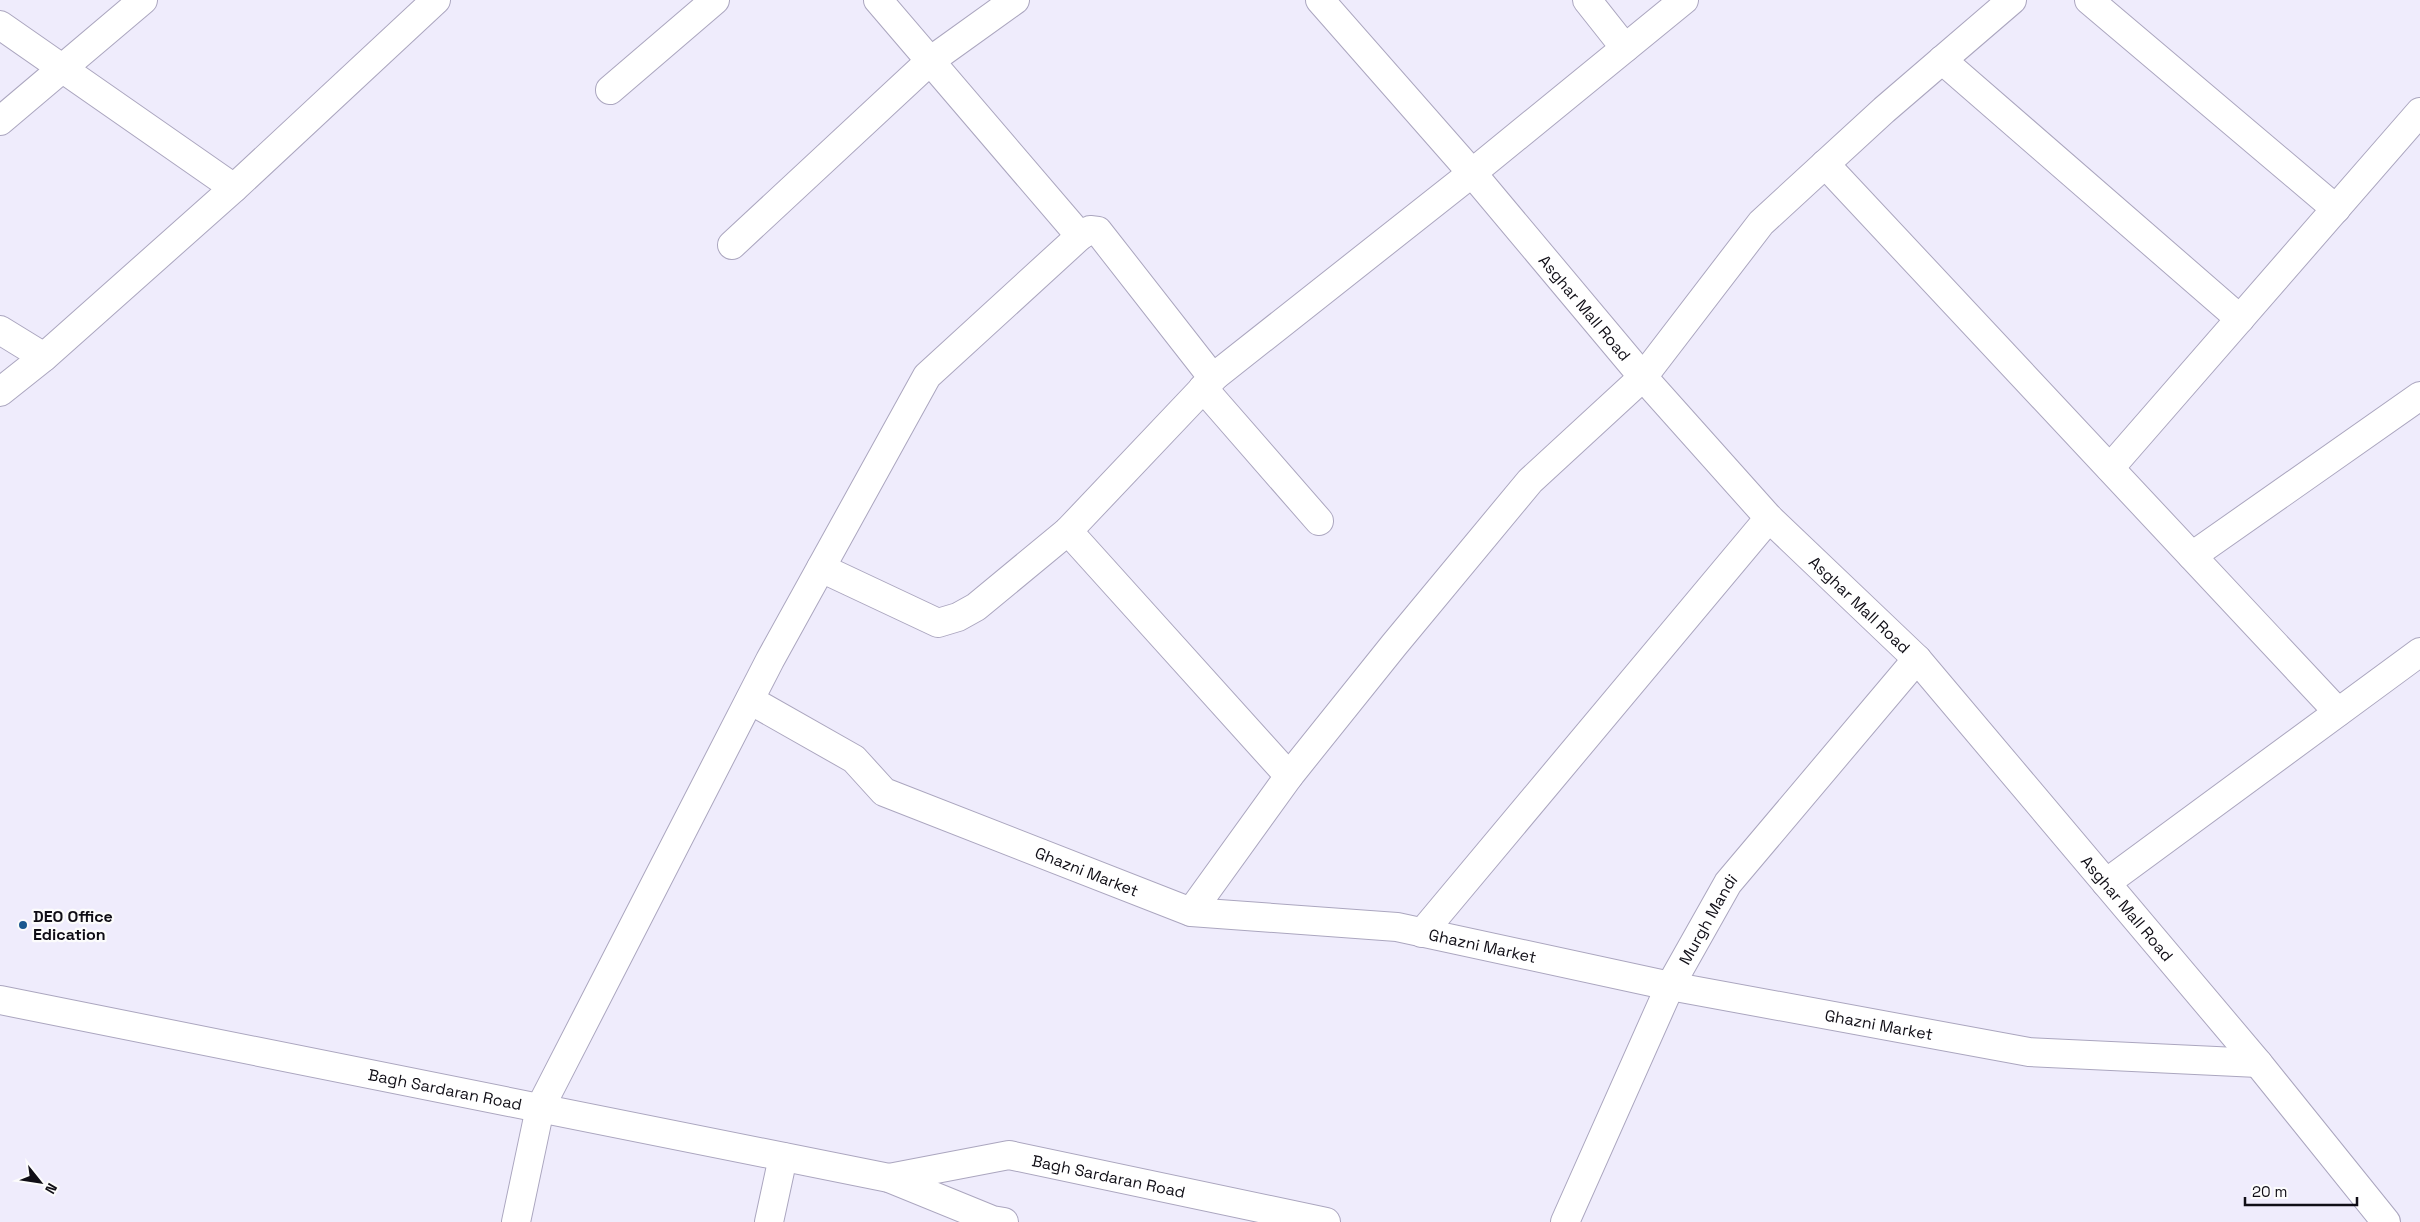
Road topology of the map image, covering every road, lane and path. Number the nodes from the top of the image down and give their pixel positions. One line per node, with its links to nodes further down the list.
1 (143, 0): 15 (street)
2 (436, 0): 21 (street)
3 (716, 0): 16 (street)
4 (878, 0): 14 (street)
5 (1015, 0): 14 (street)
6 (1320, 0): 20 (street, Asghar Mall Road)
7 (1587, 0): 12 (street)
8 (1684, 0): 12 (street)
9 (2012, 0): 13 (street)
10 (2089, 0): 22 (street)
11 (0, 25): 15 (street)
12 (1626, 48): 20 (street)
13 (1942, 60): 19 (street); 25 (street)
14 (930, 61): 23 (street); 24 (street)
15 (62, 68): 18 (street); 21 (street)
16 (610, 90)
17 (2420, 112): 22 (street)
18 (0, 121)
19 (1825, 164): 28 (street); 32 (street)
20 (1472, 174): 28 (street, Asghar Mall Road); 29 (street)
21 (234, 188): 27 (street)
22 (2336, 209): 25 (street)
23 (1080, 236): 29 (street); 37 (street)
24 (732, 245)
25 (2240, 318): 32 (street)
26 (0, 330): 27 (street)
27 (44, 357): 30 (street)
28 (1642, 377): 33 (street, Asghar Mall Road); 42 (street)
29 (1209, 382): 34 (street); 35 (street)
30 (0, 392)
31 (2420, 396): 36 (street)
32 (2110, 468): 36 (street)
33 (1769, 518): 39 (street, Asghar Mall Road); 45 (street)
34 (1319, 521)
35 (1068, 531): 37 (street); 42 (street)
36 (2192, 556): 41 (street)
37 (821, 568): 40 (street)
38 (2420, 652): 41 (street)
39 (1917, 659): 43 (street, Asghar Mall Road); 46 (street, Murgh Mandi)
40 (750, 700): 44 (street, Ghazni Market); 49 (street)
41 (2338, 712): 43 (street)
42 (1289, 776): 44 (street)
43 (2106, 883): 48 (street, Asghar Mall Road)
44 (1191, 912): 45 (street, Ghazni Market)
45 (1422, 933): 46 (street, Ghazni Market)
46 (1670, 986): 48 (street, Ghazni Market); 57 (street, Murgh Mandi)
47 (0, 1000): 49 (street, Bagh Sardaran Road)
48 (2258, 1063): 58 (street, Asghar Mall Road)
49 (540, 1108): 50 (street, Bagh Sardaran Road); 53 (street)
50 (783, 1157): 51 (street, Bagh Sardaran Road); 54 (street)
51 (889, 1178): 52 (street, Bagh Sardaran Road); 55 (street, Bagh Sardaran Road)
52 (1266, 1216): 56 (street, Bagh Sardaran Road)
53 (516, 1222)
54 (769, 1222)
55 (1004, 1222)
56 (1326, 1222)
57 (1565, 1222)
58 (2386, 1222)

